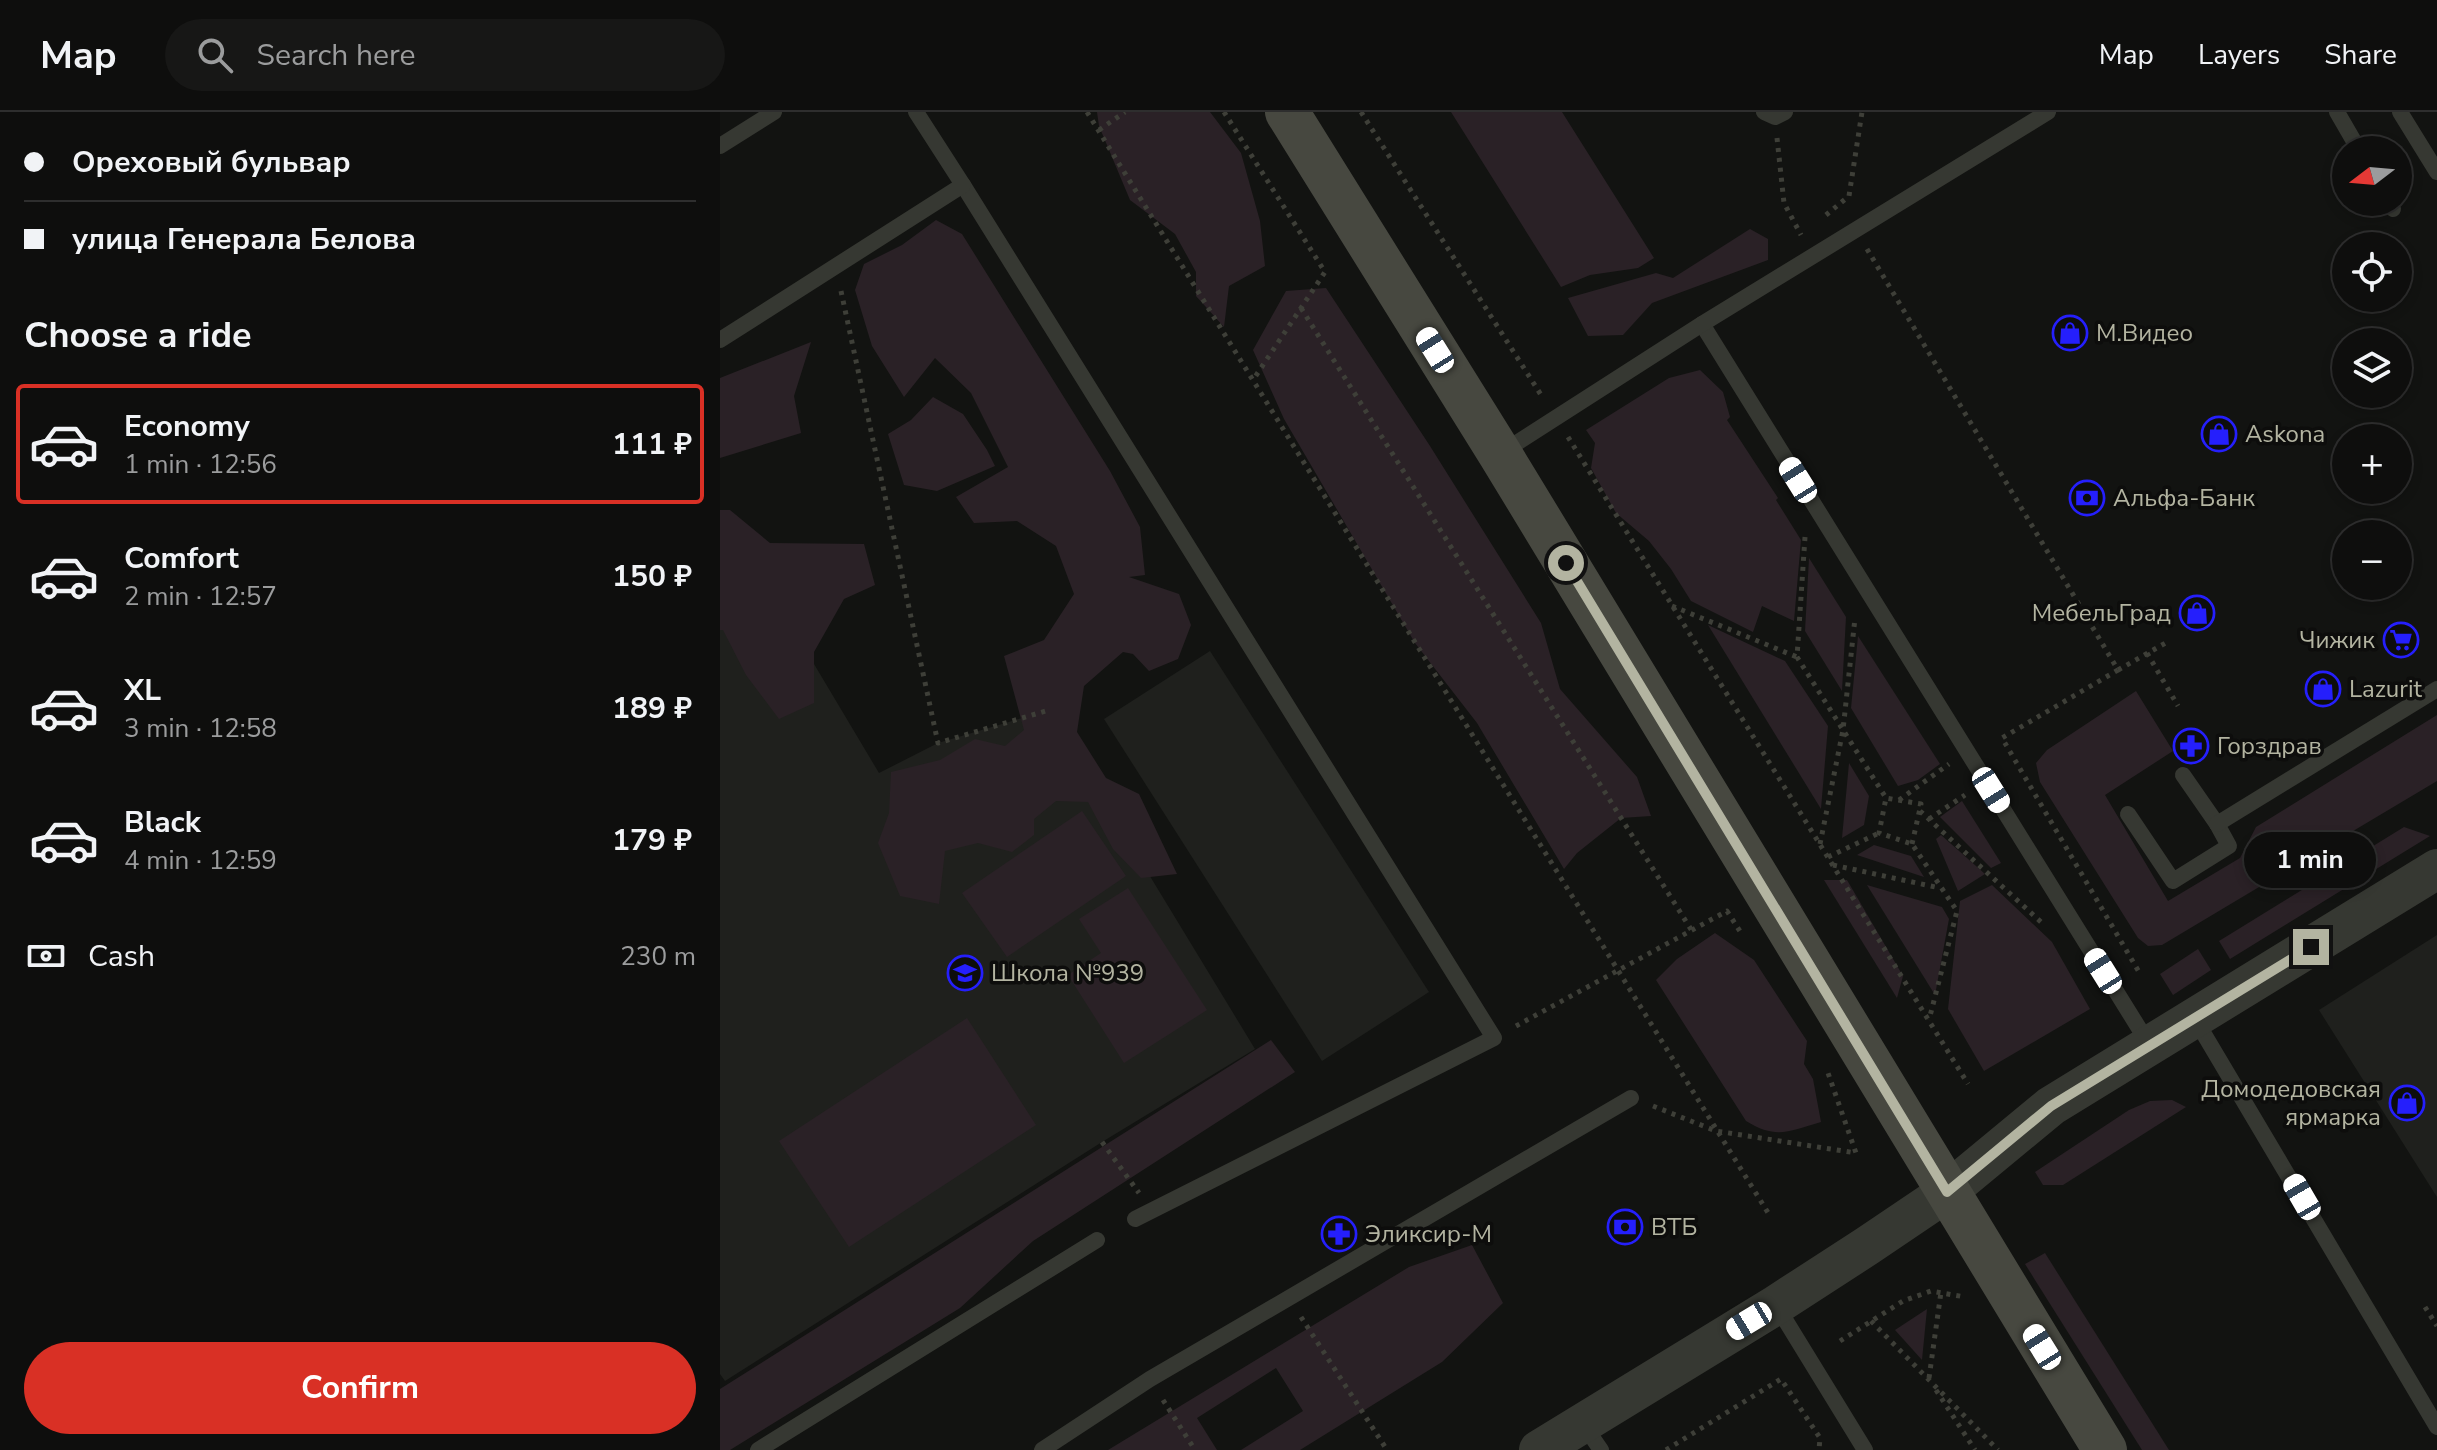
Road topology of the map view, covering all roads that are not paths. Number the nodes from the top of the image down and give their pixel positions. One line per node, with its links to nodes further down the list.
1 (774, 112): 8 (lane)
2 (916, 112): 10 (lane)
3 (1287, 112): 13 (main road)
4 (2048, 112): 11 (lane)
5 (2337, 112): 7 (lane)
6 (2400, 112): 9 (lane)
7 (2351, 136)
8 (720, 146)
9 (2437, 172)
10 (963, 185): 12 (lane); 23 (lane)
11 (1702, 324): 13 (lane); 20 (lane)
12 (720, 340)
13 (1500, 454): 22 (main road)
14 (2437, 689): 17 (lane)
15 (2183, 775): 17 (lane)
16 (2128, 814): 17 (lane)
17 (2217, 824)
18 (2437, 869): 19 (street)
19 (2195, 1018): 20 (street); 26 (lane)
20 (2150, 1046): 22 (street)
21 (1631, 1098): 29 (lane)
22 (1947, 1192): 25 (street); 32 (main road)
23 (1135, 1219)
24 (1097, 1240): 28 (lane)
25 (1776, 1305): 27 (street); 31 (lane)
26 (2437, 1427)
27 (1592, 1436): 30 (street)
28 (758, 1450)
29 (1042, 1450)
30 (1539, 1450)
31 (1865, 1450)
32 (2105, 1450)

